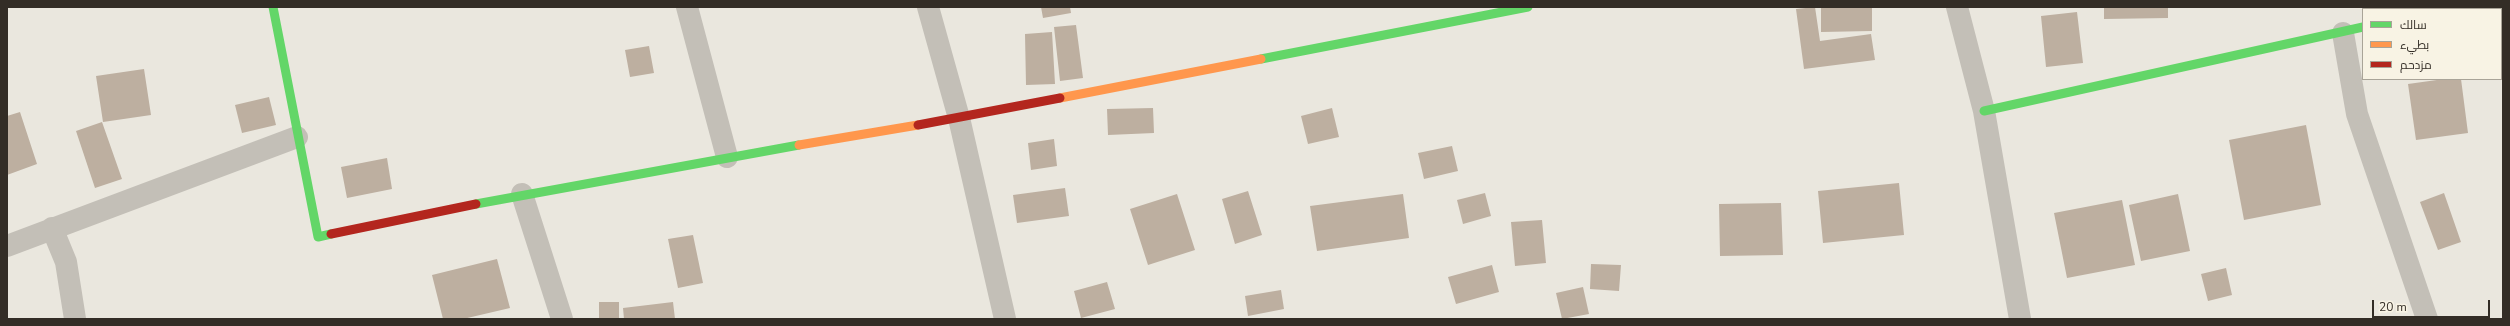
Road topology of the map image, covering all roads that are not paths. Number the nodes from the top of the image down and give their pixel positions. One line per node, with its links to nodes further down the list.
1 (273, 7): 9 (street)
2 (687, 7): 10 (street)
3 (928, 7): 8 (street)
4 (1528, 7): 8 (street)
5 (1957, 7): 7 (street)
6 (2353, 30): 7 (street); 18 (street)
7 (1984, 110): 17 (street)
8 (959, 118): 10 (street); 16 (street)
9 (297, 137): 11 (street); 12 (street)
10 (727, 157): 11 (street)
11 (522, 194): 15 (street)
12 (52, 228): 13 (street); 14 (street)
13 (7, 246)
14 (75, 319)
15 (562, 319)
16 (1005, 319)
17 (2020, 319)
18 (2427, 319)

